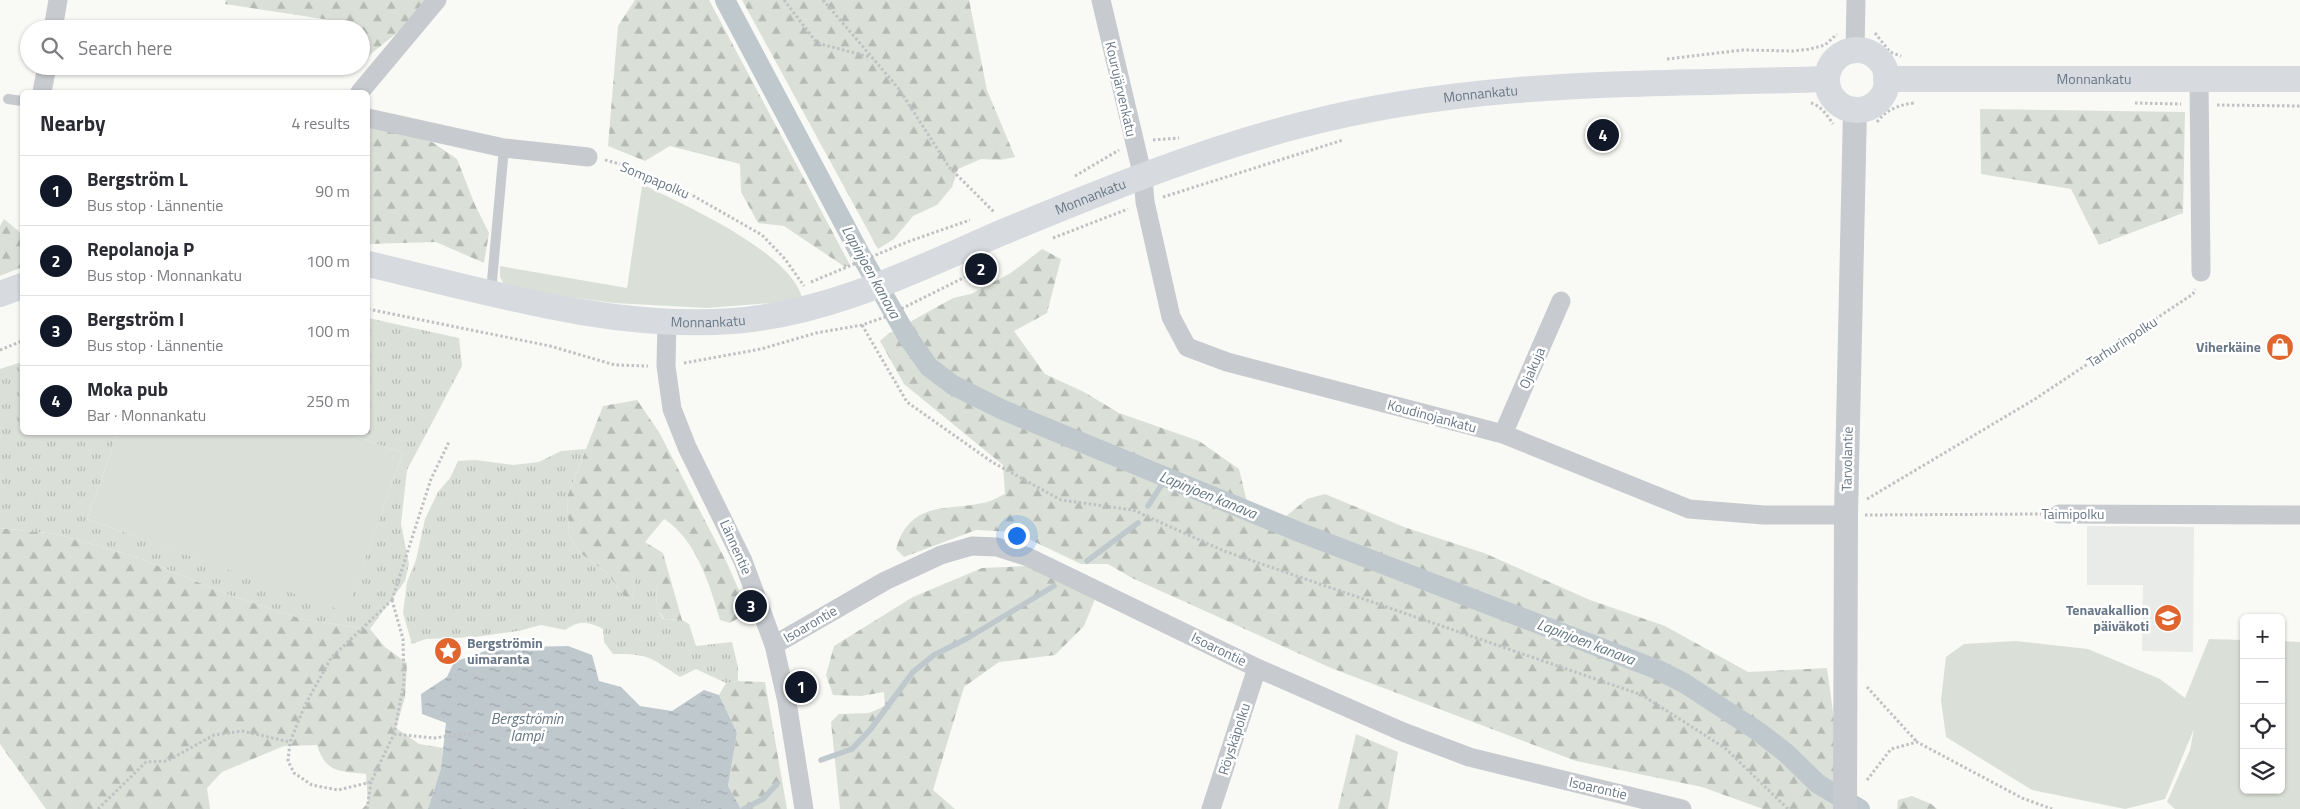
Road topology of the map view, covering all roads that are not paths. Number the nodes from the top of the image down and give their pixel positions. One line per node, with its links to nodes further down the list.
1 (58, 0): 5 (street)
2 (437, 0): 13 (street)
3 (1101, 0): 20 (street, Kourujärvenkatu)
4 (1856, 0): 6 (street)
5 (55, 20)
6 (1855, 41): 8 (main road); 9 (main road)
7 (45, 75): 12 (street)
8 (1826, 79): 17 (main road); 20 (main road, Monnankatu)
9 (1886, 79): 10 (main road, Monnankatu); 17 (main road)
10 (2199, 79): 11 (main road, Monnankatu); 22 (street)
11 (2300, 79)
12 (42, 90)
13 (362, 90)
14 (8, 99): 15 (lane)
15 (20, 101)
16 (370, 118): 18 (street)
17 (1855, 118): 29 (street, Tarvolantie)
18 (504, 148): 19 (street); 24 (lane)
19 (588, 157)
20 (1144, 190): 27 (main road, Monnankatu); 28 (street, Koudinojankatu)
21 (370, 264): 24 (main road, Monnankatu)
22 (2201, 272)
23 (20, 287): 25 (main road)
24 (491, 293): 27 (main road, Monnankatu)
25 (0, 294)
26 (1562, 301): 28 (street, Ojakuja)
27 (667, 320): 32 (street, Lännentie)
28 (1503, 434): 29 (street, Koudinojankatu)
29 (1855, 508): 37 (street, Tarvolantie)
30 (2059, 514): 31 (street, Taimipolku)
31 (2300, 515)
32 (774, 644): 33 (street, Isoarontie); 34 (street, Lännentie)
33 (1257, 668): 35 (street, Röyskäpolku); 36 (street, Isoarontie)
34 (804, 809)
35 (1212, 809)
36 (1682, 809)
37 (1845, 809)

